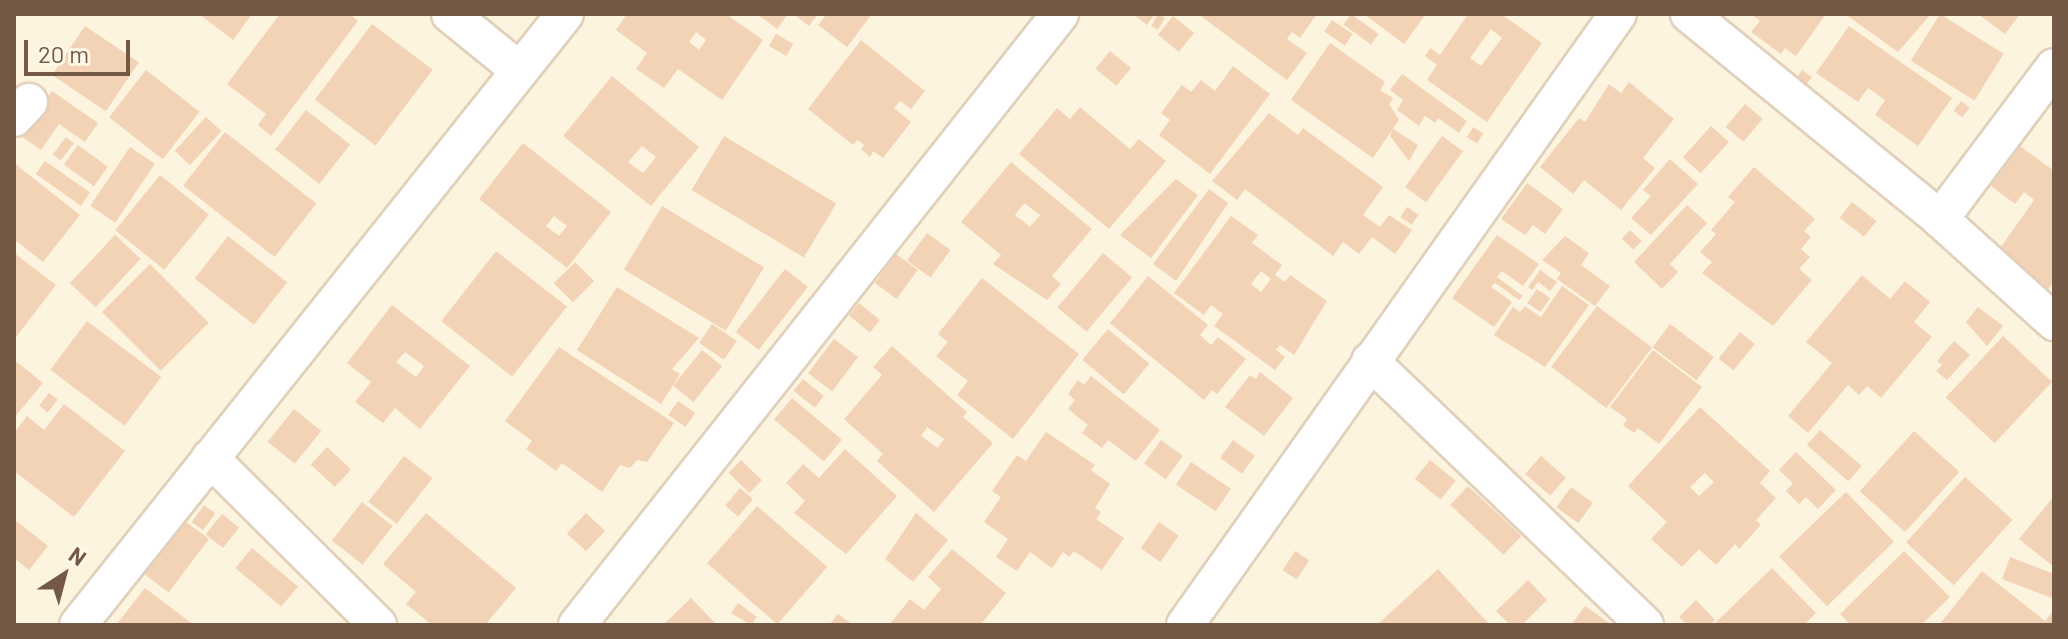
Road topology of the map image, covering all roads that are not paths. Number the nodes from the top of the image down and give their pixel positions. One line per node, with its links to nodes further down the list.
1 (450, 14): 7 (street)
2 (565, 14): 7 (street)
3 (1060, 14): 14 (street)
4 (1689, 14): 8 (street)
5 (1611, 17): 10 (street)
6 (2054, 67): 8 (street)
7 (519, 70): 11 (street)
8 (1940, 219): 9 (street)
9 (2054, 322)
10 (1370, 361): 15 (street); 16 (street)
11 (210, 458): 12 (street); 13 (street)
12 (78, 625)
13 (378, 625)
14 (577, 625)
15 (1185, 625)
16 (1645, 625)

